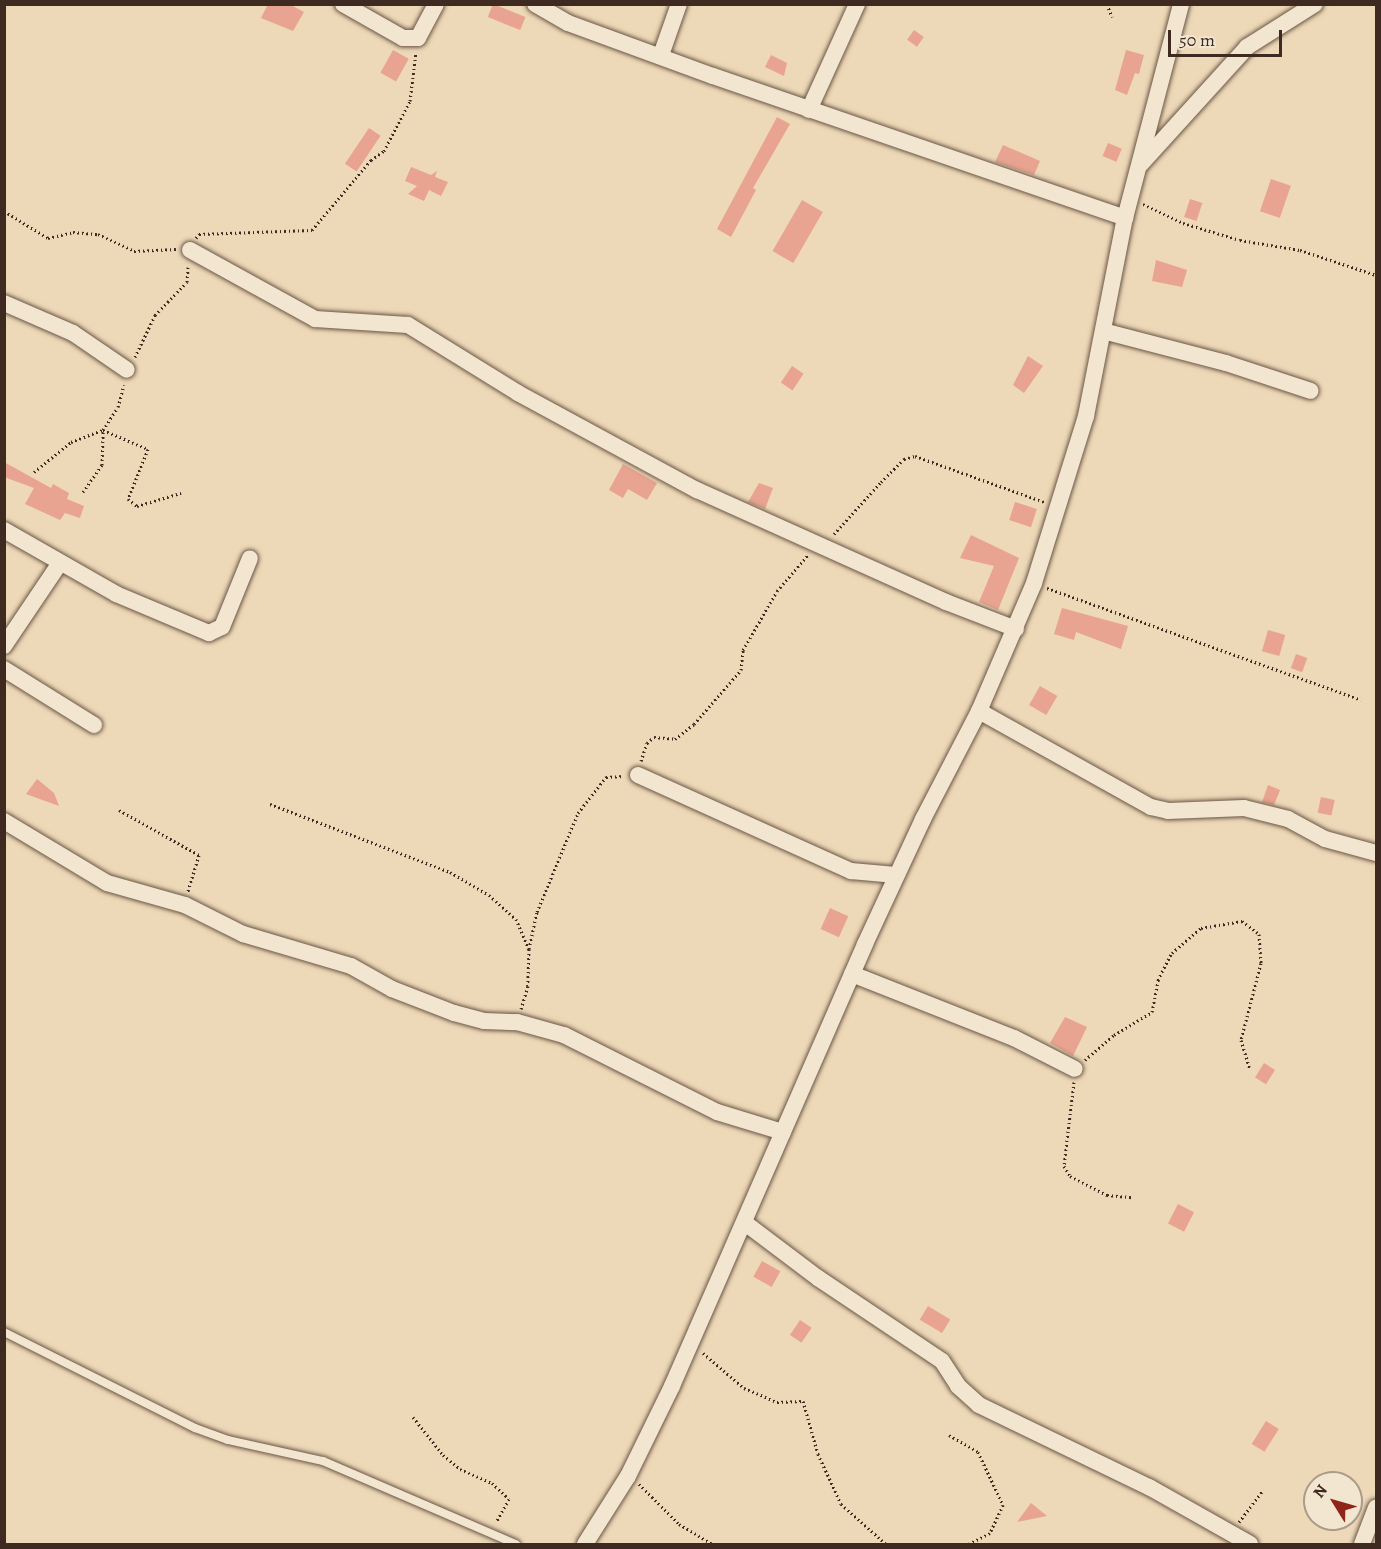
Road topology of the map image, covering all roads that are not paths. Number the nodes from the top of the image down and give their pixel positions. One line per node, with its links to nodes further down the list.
1 (343, 4): 2 (street)
2 (436, 4)
3 (535, 4): 8 (street)
4 (679, 4): 8 (street)
5 (857, 4): 9 (street)
6 (1181, 4): 10 (street)
7 (1315, 4): 10 (street)
8 (661, 55): 9 (street)
9 (809, 110): 11 (street)
10 (1140, 164): 11 (street)
11 (1125, 218): 14 (street)
12 (190, 250): 20 (street)
13 (4, 303): 15 (street)
14 (1103, 332): 16 (street); 20 (street)
15 (127, 370)
16 (1311, 391)
17 (4, 530): 19 (street)
18 (250, 558): 19 (street)
19 (60, 563): 21 (street)
20 (1016, 629): 23 (street)
21 (4, 646)
22 (4, 669): 24 (street)
23 (979, 711): 27 (street); 28 (street)
24 (94, 725)
25 (638, 775): 28 (street)
26 (4, 820): 31 (street)
27 (1377, 853)
28 (896, 875): 29 (street)
29 (852, 974): 30 (street); 31 (street)
30 (1075, 1069)
31 (783, 1132): 32 (street)
32 (745, 1223): 36 (street); 37 (street)
33 (4, 1332): 35 (lane)
34 (1377, 1508): 38 (street)
35 (516, 1545)
36 (585, 1545)
37 (1250, 1545)
38 (1362, 1545)

